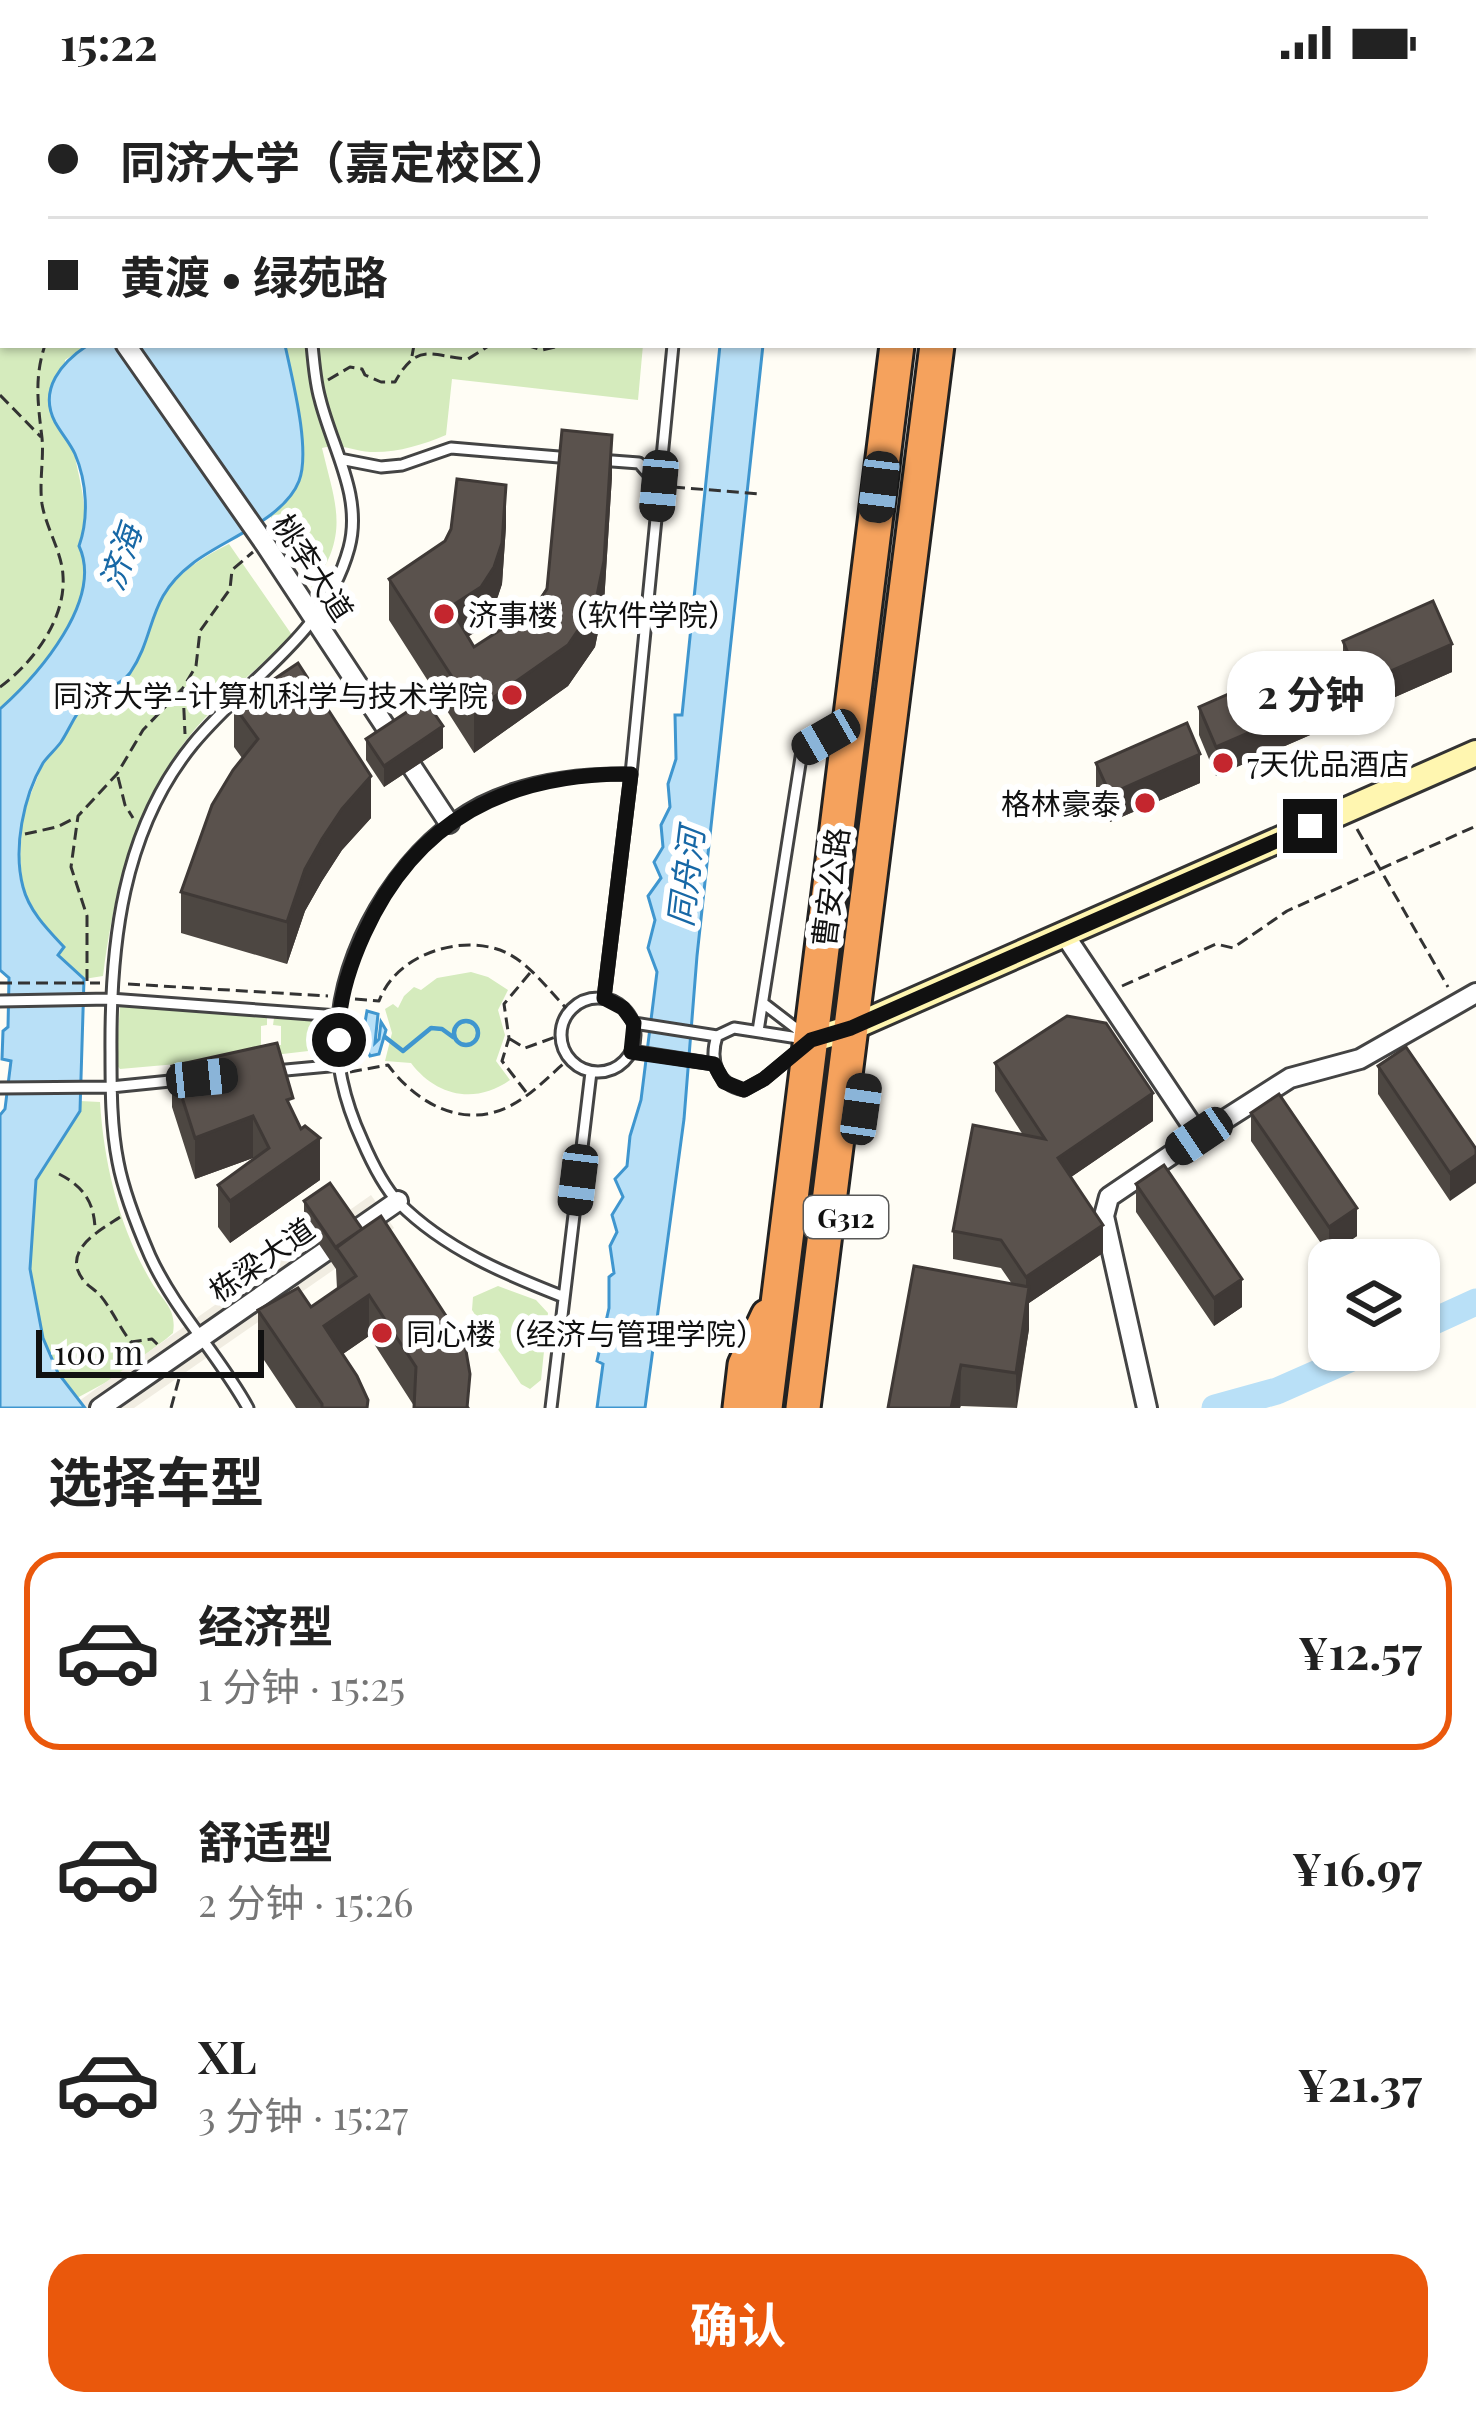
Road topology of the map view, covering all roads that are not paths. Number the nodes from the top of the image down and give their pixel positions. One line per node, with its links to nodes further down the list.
1 (128, 348): 8 (street, 桃李大道)
2 (312, 348): 6 (lane)
3 (673, 348): 7 (lane)
4 (897, 348): 9 (highway, 曹安公路 / G312)
5 (937, 348): 21 (highway, 曹安公路 / G312)
6 (340, 459): 7 (lane); 8 (lane)
7 (659, 486): 11 (lane)
8 (314, 623): 12 (street, 桃李大道); 16 (lane)
9 (850, 724): 18 (lane); 24 (highway, 曹安公路 / G312)
10 (1476, 753): 13 (street)
11 (631, 774): 12 (lane); 15 (lane)
12 (449, 824): 19 (lane)
13 (1064, 934): 21 (street); 33 (street)
14 (1476, 993): 33 (street)
15 (604, 998): 20 (lane); 29 (lane)
16 (110, 999): 17 (lane); 19 (lane); 31 (lane)
17 (3, 1001)
18 (763, 1003): 22 (lane); 24 (lane)
19 (338, 1016): 27 (lane)
20 (634, 1023): 23 (lane); 25 (lane)
21 (851, 1028): 24 (street); 44 (highway, 曹安公路 / G312); 45 (highway, 曹安公路 / G312)
22 (758, 1030): 23 (lane); 24 (lane)
23 (718, 1036): 26 (lane)
24 (811, 1040): 26 (lane); 35 (highway, 曹安公路 / G312)
25 (631, 1052): 26 (lane); 29 (lane)
26 (714, 1064)
27 (341, 1069): 28 (lane); 34 (lane)
28 (271, 1071)
29 (591, 1072): 36 (lane)
30 (202, 1078): 31 (lane)
31 (111, 1087): 32 (lane); 37 (lane)
32 (3, 1088)
33 (1199, 1136): 38 (street)
34 (398, 1201): 36 (lane); 37 (street, 栋梁大道)
35 (781, 1287): 42 (highway, 曹安公路 / G312); 43 (highway, 曹安公路 / G312)
36 (564, 1297): 41 (lane)
37 (203, 1336): 39 (street, 栋梁大道); 40 (lane)
38 (1146, 1402)
39 (100, 1408)
40 (248, 1408)
41 (551, 1408)
42 (740, 1408)
43 (765, 1408)
44 (802, 1408)
45 (820, 1408)

